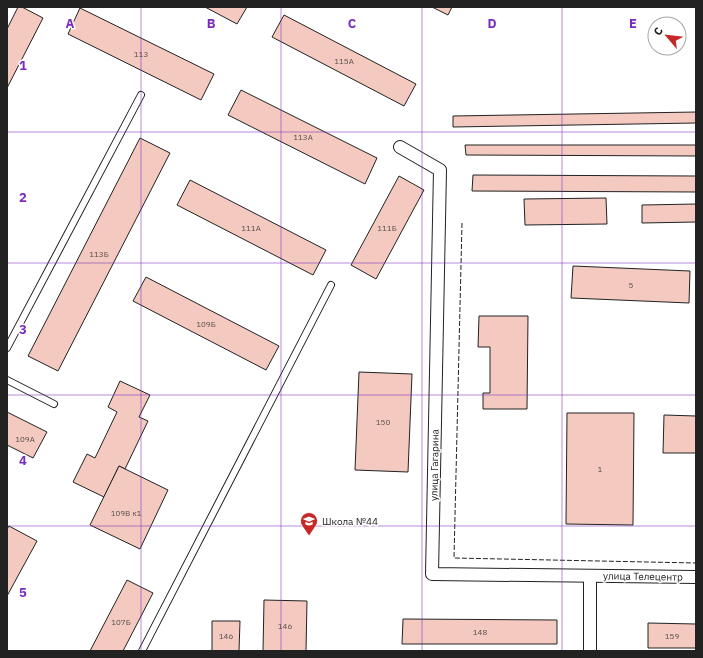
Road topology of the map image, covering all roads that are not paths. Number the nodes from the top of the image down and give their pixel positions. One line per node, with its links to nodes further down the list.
1 (141, 95): 4 (lane)
2 (400, 147): 7 (street, улица Гагарина)
3 (331, 285): 9 (lane)
4 (7, 348)
5 (7, 380): 6 (lane)
6 (54, 404)
7 (590, 576): 8 (street, улица Телецентр); 10 (street)
8 (696, 577)
9 (142, 651)
10 (590, 651)

